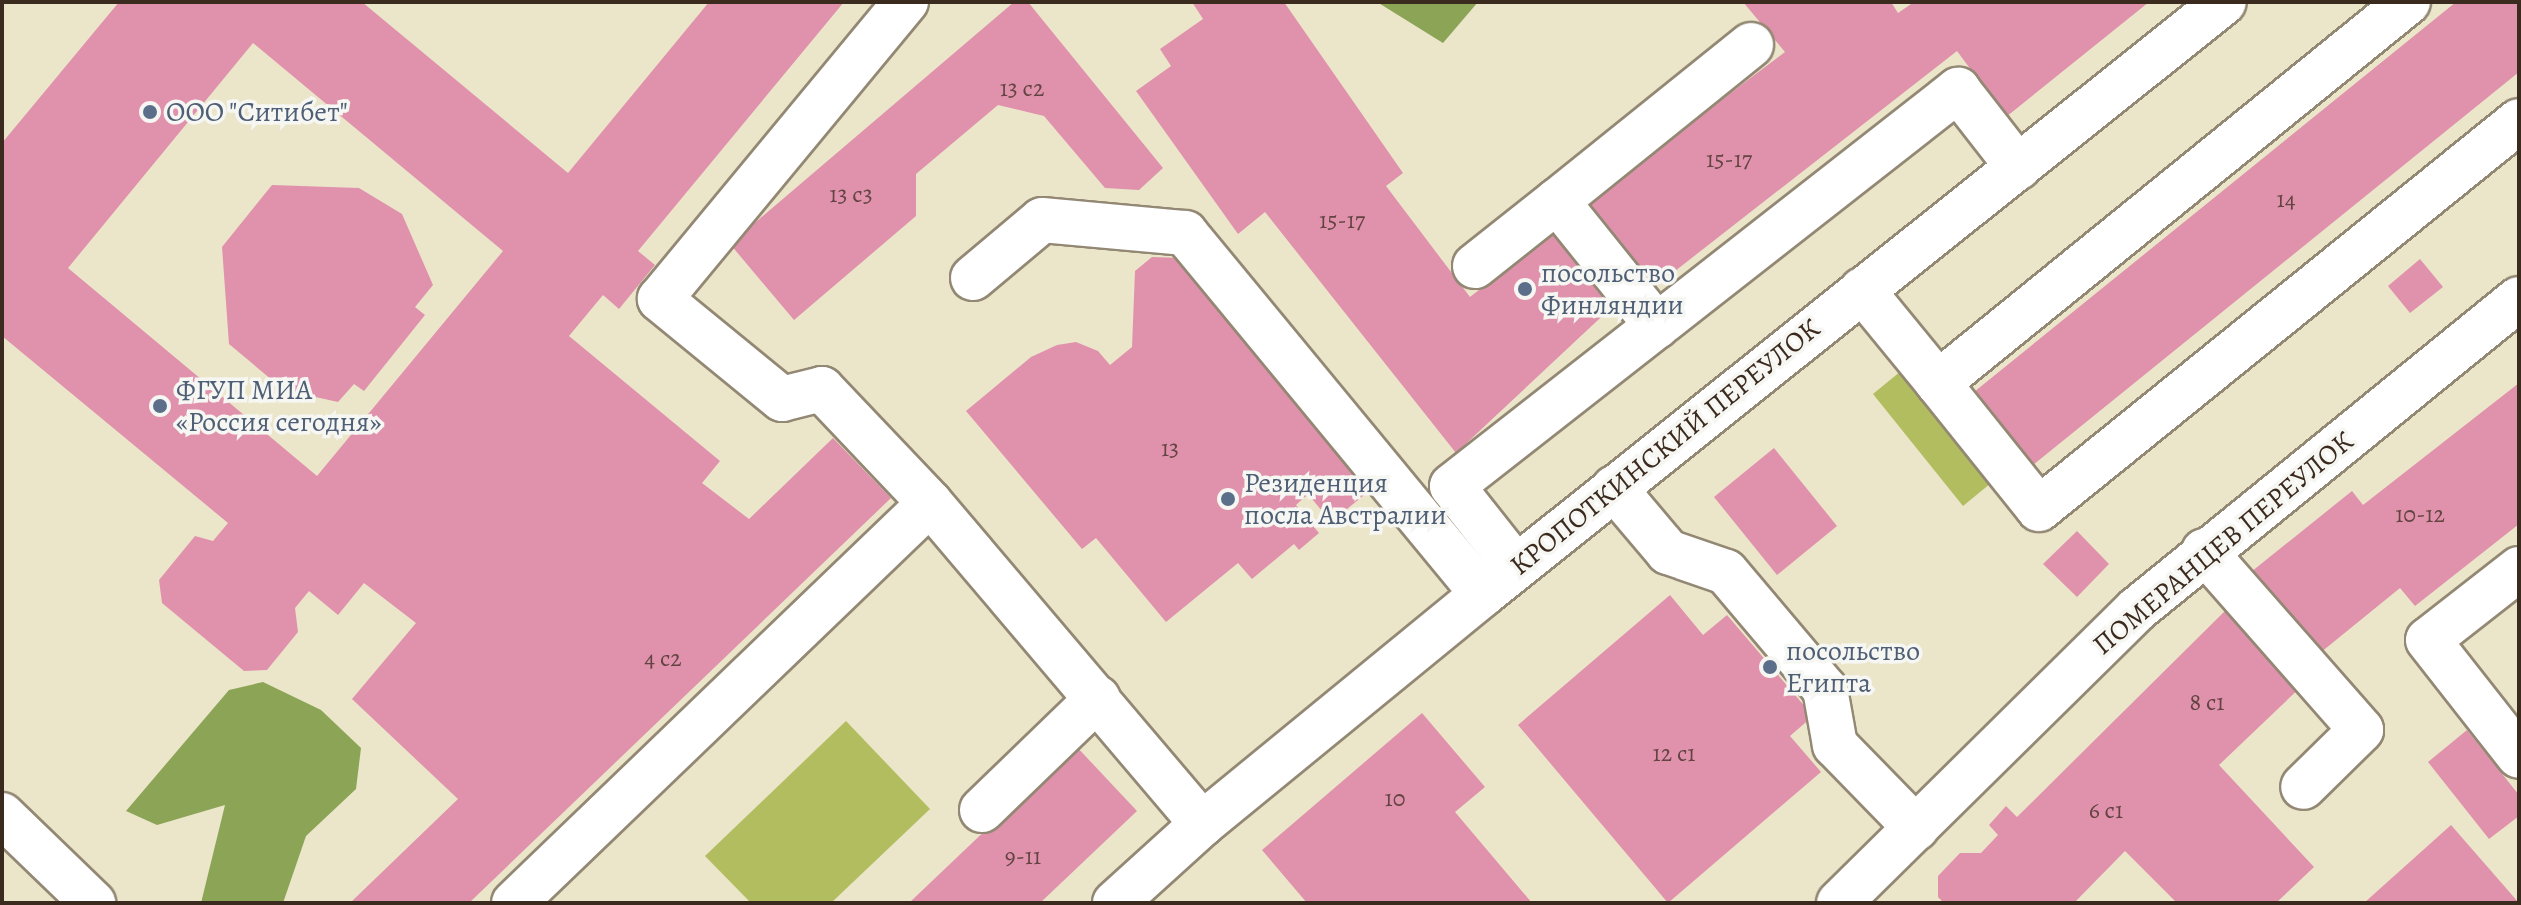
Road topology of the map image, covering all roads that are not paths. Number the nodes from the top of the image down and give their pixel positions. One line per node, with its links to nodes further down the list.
1 (906, 2): 15 (street)
2 (2224, 2): 6 (street, КРОПОТКИНСКИЙ ПЕРЕУЛОК)
3 (2408, 2): 13 (street)
4 (1751, 45): 7 (street)
5 (2519, 121): 13 (street)
6 (2018, 167): 10 (street, КРОПОТКИНСКИЙ ПЕРЕУЛОК); 12 (street)
7 (1557, 201): 8 (street); 12 (street)
8 (1475, 266)
9 (973, 278): 18 (street)
10 (1862, 290): 13 (street); 14 (street, КРОПОТКИНСКИЙ ПЕРЕУЛОК)
11 (2519, 299): 16 (street, ПОМЕРАНЦЕВ ПЕРЕУЛОК)
12 (1657, 326): 18 (street)
13 (1938, 383)
14 (1614, 488): 18 (street, КРОПОТКИНСКИЙ ПЕРЕУЛОК); 25 (street)
15 (930, 503): 19 (street); 27 (street)
16 (2204, 551): 21 (street); 25 (street, ПОМЕРАНЦЕВ ПЕРЕУЛОК)
17 (2519, 569): 20 (street)
18 (1499, 580): 24 (street, КРОПОТКИНСКИЙ ПЕРЕУЛОК)
19 (1098, 698): 22 (street); 24 (street)
20 (2519, 756)
21 (2303, 787)
22 (982, 810)
23 (2, 815): 26 (street)
24 (1202, 824): 28 (street, КРОПОТКИНСКИЙ ПЕРЕУЛОК)
25 (1916, 828): 29 (street, ПОМЕРАНЦЕВ ПЕРЕУЛОК)
26 (93, 903)
27 (514, 903)
28 (1115, 903)
29 (1839, 903)

